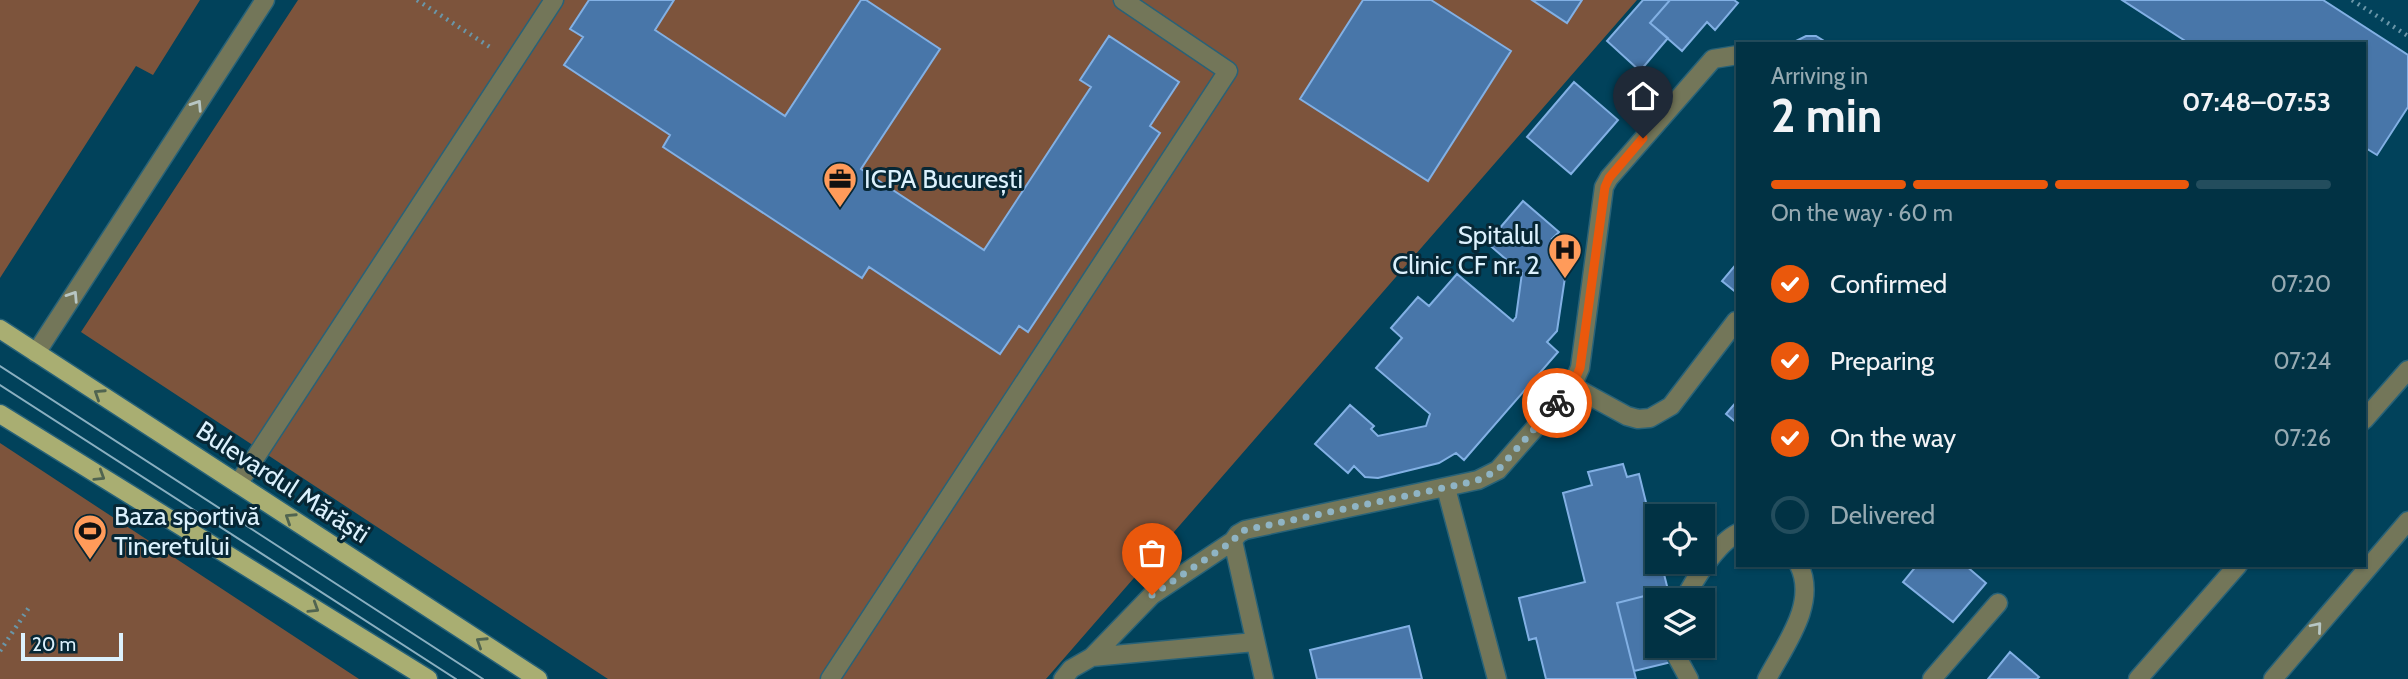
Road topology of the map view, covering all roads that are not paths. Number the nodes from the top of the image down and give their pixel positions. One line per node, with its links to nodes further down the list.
1 (265, 0): 7 (street, one-way to 1)
2 (554, 0): 12 (street)
3 (1123, 0): 26 (street)
4 (1736, 55): 9 (street)
5 (1736, 321): 9 (street)
6 (0, 329): 7 (main road, Bulevardul Mărăști)
7 (36, 353): 12 (main road, Bulevardul Mărăști, one-way to 7)
8 (2408, 370): 11 (street)
9 (1572, 386): 13 (street)
10 (0, 414): 24 (main road, one-way to 24)
11 (2366, 418)
12 (237, 484): 25 (main road, Bulevardul Mărăști, one-way to 12)
13 (1446, 488): 16 (street); 29 (street)
14 (2408, 521): 34 (street, one-way to 14)
15 (1736, 534): 19 (street)
16 (1233, 541): 21 (street); 22 (street)
17 (1800, 567): 31 (street)
18 (2236, 567): 33 (street)
19 (1692, 588)
20 (1998, 603): 32 (street)
21 (1255, 642): 22 (street); 28 (street)
22 (1092, 657): 27 (street)
23 (1678, 658): 30 (street)
24 (428, 679)
25 (538, 679)
26 (830, 679)
27 (1063, 679)
28 (1265, 679)
29 (1497, 679)
30 (1689, 679)
31 (1767, 679)
32 (1933, 679)
33 (2138, 679)
34 (2273, 679)

